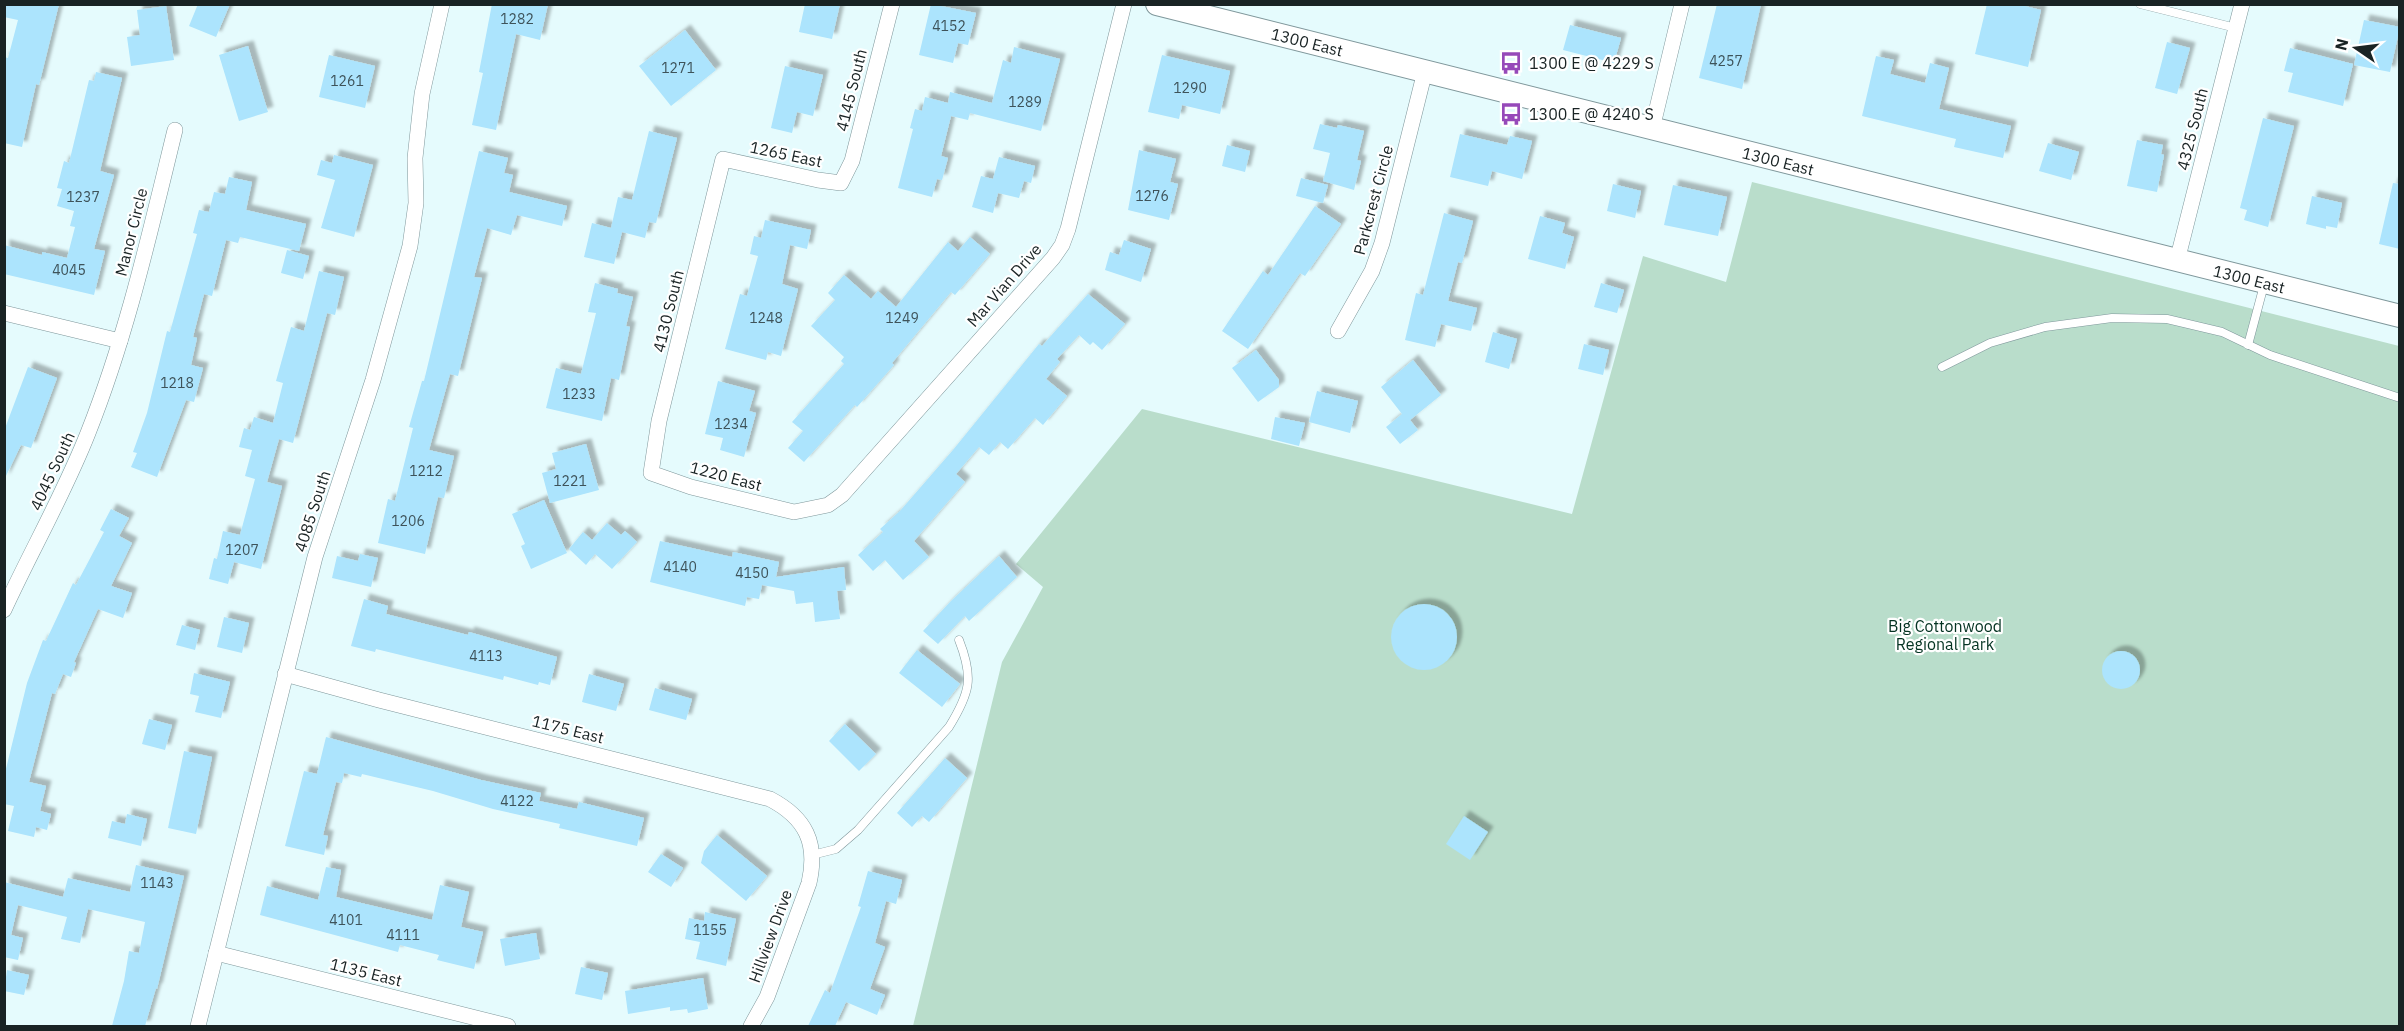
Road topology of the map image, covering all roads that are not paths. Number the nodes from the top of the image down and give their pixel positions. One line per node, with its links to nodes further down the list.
1 (442, 4): 27 (street, 4085 South)
2 (892, 4): 13 (street, 4145 South)
3 (1124, 4): 24 (street, Mar Vian Drive)
4 (1156, 4): 9 (main road, 1300 East)
5 (1682, 4): 10 (street)
6 (2140, 4): 8 (lane)
7 (2242, 4): 8 (street, 4325 South)
8 (2236, 28): 14 (street, 4325 South)
9 (1425, 71): 10 (main road, 1300 East); 18 (street, Parkcrest Circle)
10 (1652, 129): 14 (main road, 1300 East)
11 (175, 130): 19 (street, Manor Circle)
12 (723, 159): 13 (street, 1265 East); 23 (street, 4130 South)
13 (842, 183)
14 (2177, 261): 15 (main road, 1300 East)
15 (2264, 283): 17 (main road, 1300 East); 20 (lane)
16 (4, 313): 19 (street)
17 (2400, 316)
18 (1338, 331)
19 (120, 341): 25 (street, 4045 South)
20 (2248, 345): 21 (lane); 22 (lane)
21 (1942, 367)
22 (2400, 398)
23 (651, 473): 24 (street, 1220 East)
24 (794, 512)
25 (4, 610)
26 (959, 640): 28 (lane)
27 (285, 674): 28 (street, 1175 East); 29 (street, 4085 South)
28 (812, 855): 32 (street, Hillview Drive)
29 (216, 953): 30 (street, 4085 South); 31 (street, 1135 East)
30 (198, 1026)
31 (507, 1026)
32 (751, 1026)

